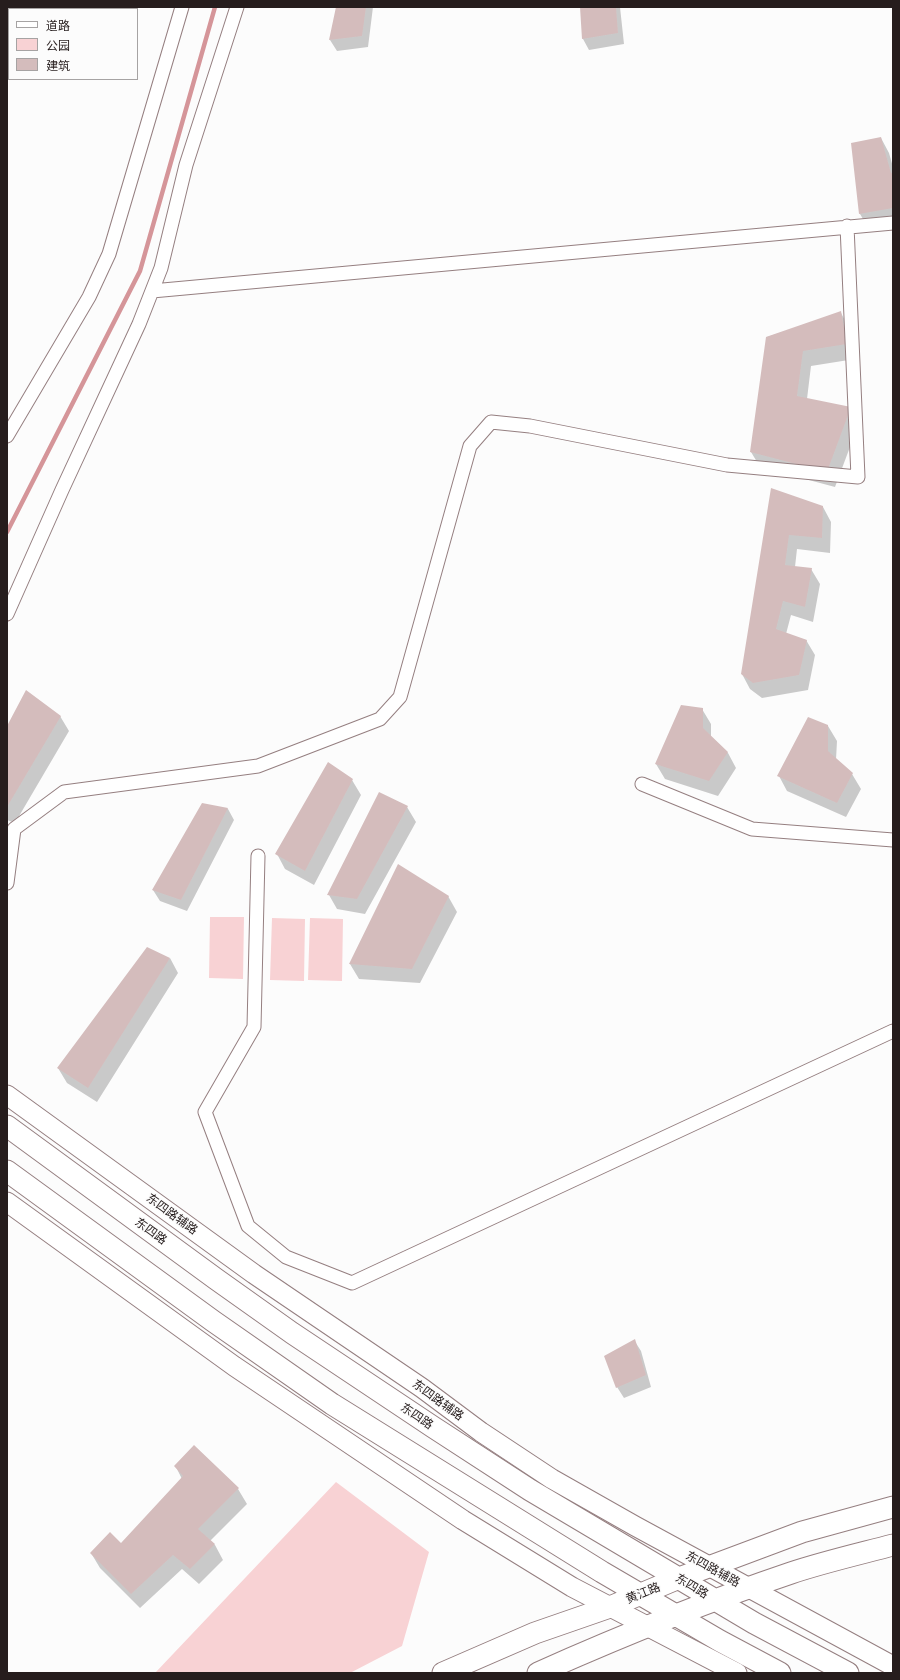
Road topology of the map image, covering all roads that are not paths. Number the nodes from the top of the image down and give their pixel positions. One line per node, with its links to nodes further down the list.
1 (182, 7): 6 (street)
2 (237, 7): 5 (street)
3 (893, 223): 4 (street)
4 (847, 226): 5 (street); 11 (street)
5 (152, 290): 7 (street)
6 (7, 436)
7 (7, 614)
8 (642, 784): 9 (street)
9 (893, 840)
10 (258, 856): 12 (street)
11 (7, 883)
12 (893, 1031)
13 (7, 1095): 19 (main road, 东四路辅路)
14 (7, 1126): 20 (main road, 东四路)
15 (7, 1171): 22 (main road)
16 (7, 1202): 24 (main road)
17 (893, 1507): 19 (main road, 黄江路)
18 (893, 1544): 21 (main road)
19 (709, 1567): 20 (main road, 黄江路); 21 (main road, 东四路辅路)
20 (679, 1578): 22 (main road, 黄江路); 23 (main road, 东四路)
21 (748, 1588): 23 (main road); 27 (main road, 东四路辅路)
22 (640, 1594): 24 (main road, 黄江路); 25 (main road)
23 (715, 1600): 25 (main road); 32 (main road, 东四路)
24 (610, 1607): 26 (main road); 28 (main road, 黄江路)
25 (677, 1615): 26 (main road); 31 (main road)
26 (648, 1626): 29 (main road); 30 (main road)
27 (893, 1666)
28 (443, 1673)
29 (538, 1673)
30 (737, 1673)
31 (780, 1673)
32 (848, 1673)

